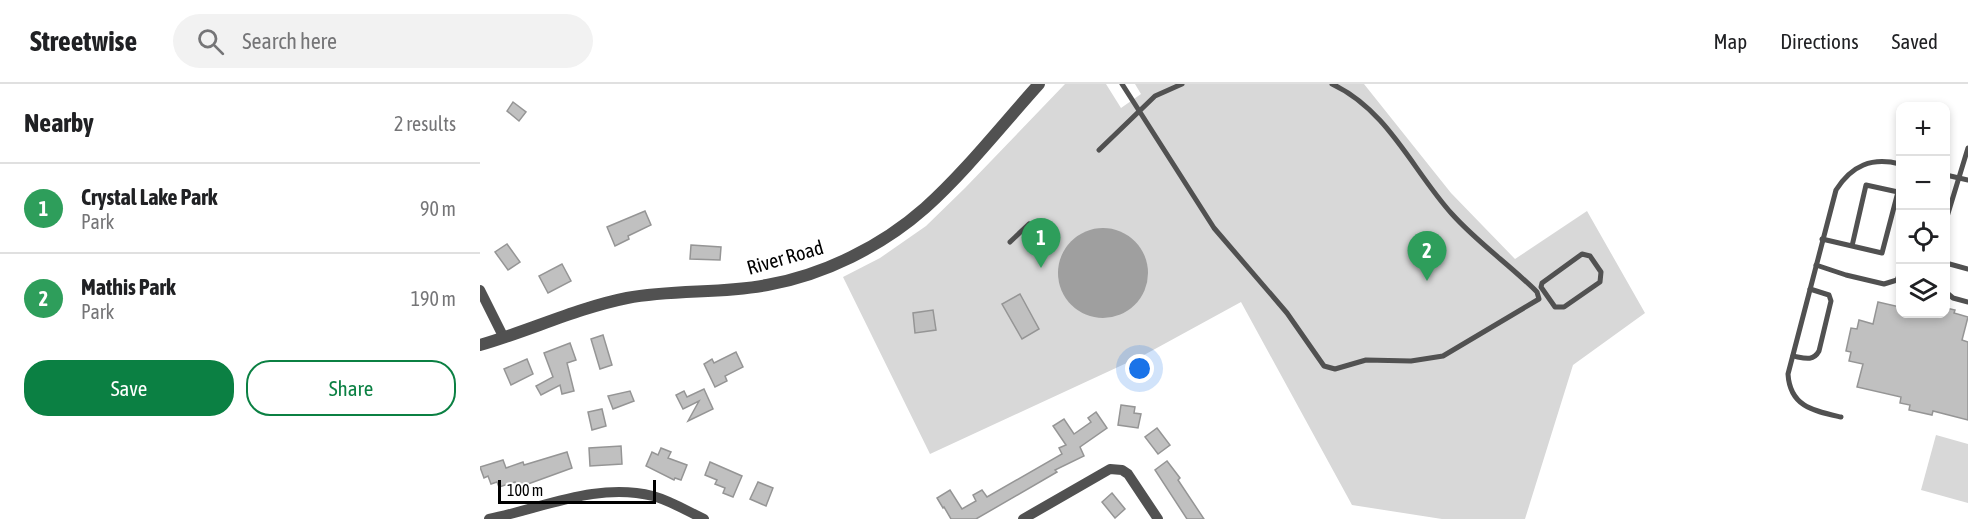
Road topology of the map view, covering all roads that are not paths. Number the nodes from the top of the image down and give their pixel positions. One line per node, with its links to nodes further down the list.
1 (1039, 84): 26 (street, River Road)
2 (1122, 84): 5 (lane)
3 (1182, 84): 5 (lane)
4 (1332, 84): 23 (lane)
5 (1139, 110): 7 (lane); 23 (lane)
6 (1968, 148): 10 (lane)
7 (1099, 150)
8 (1896, 164): 14 (lane)
9 (1950, 176): 10 (lane)
10 (1959, 178): 11 (lane); 12 (lane)
11 (1968, 180)
12 (1949, 210)
13 (1029, 224): 15 (lane)
14 (1822, 239): 16 (lane); 17 (lane)
15 (1010, 242)
16 (1852, 246): 16 (lane)
17 (1816, 264): 20 (lane); 21 (lane)
18 (1950, 264): 19 (lane)
19 (1968, 269)
20 (1896, 280)
21 (1810, 289): 28 (lane); 28 (lane)
22 (480, 290): 26 (street)
23 (1541, 294): 23 (lane)
24 (1950, 295): 25 (lane)
25 (1968, 302)
26 (504, 338): 27 (street, River Road)
27 (480, 345)
28 (1793, 356): 29 (lane)
29 (1841, 417)
30 (489, 519): 31 (street)
31 (704, 519)
32 (1023, 519): 33 (street)
33 (1158, 519)

